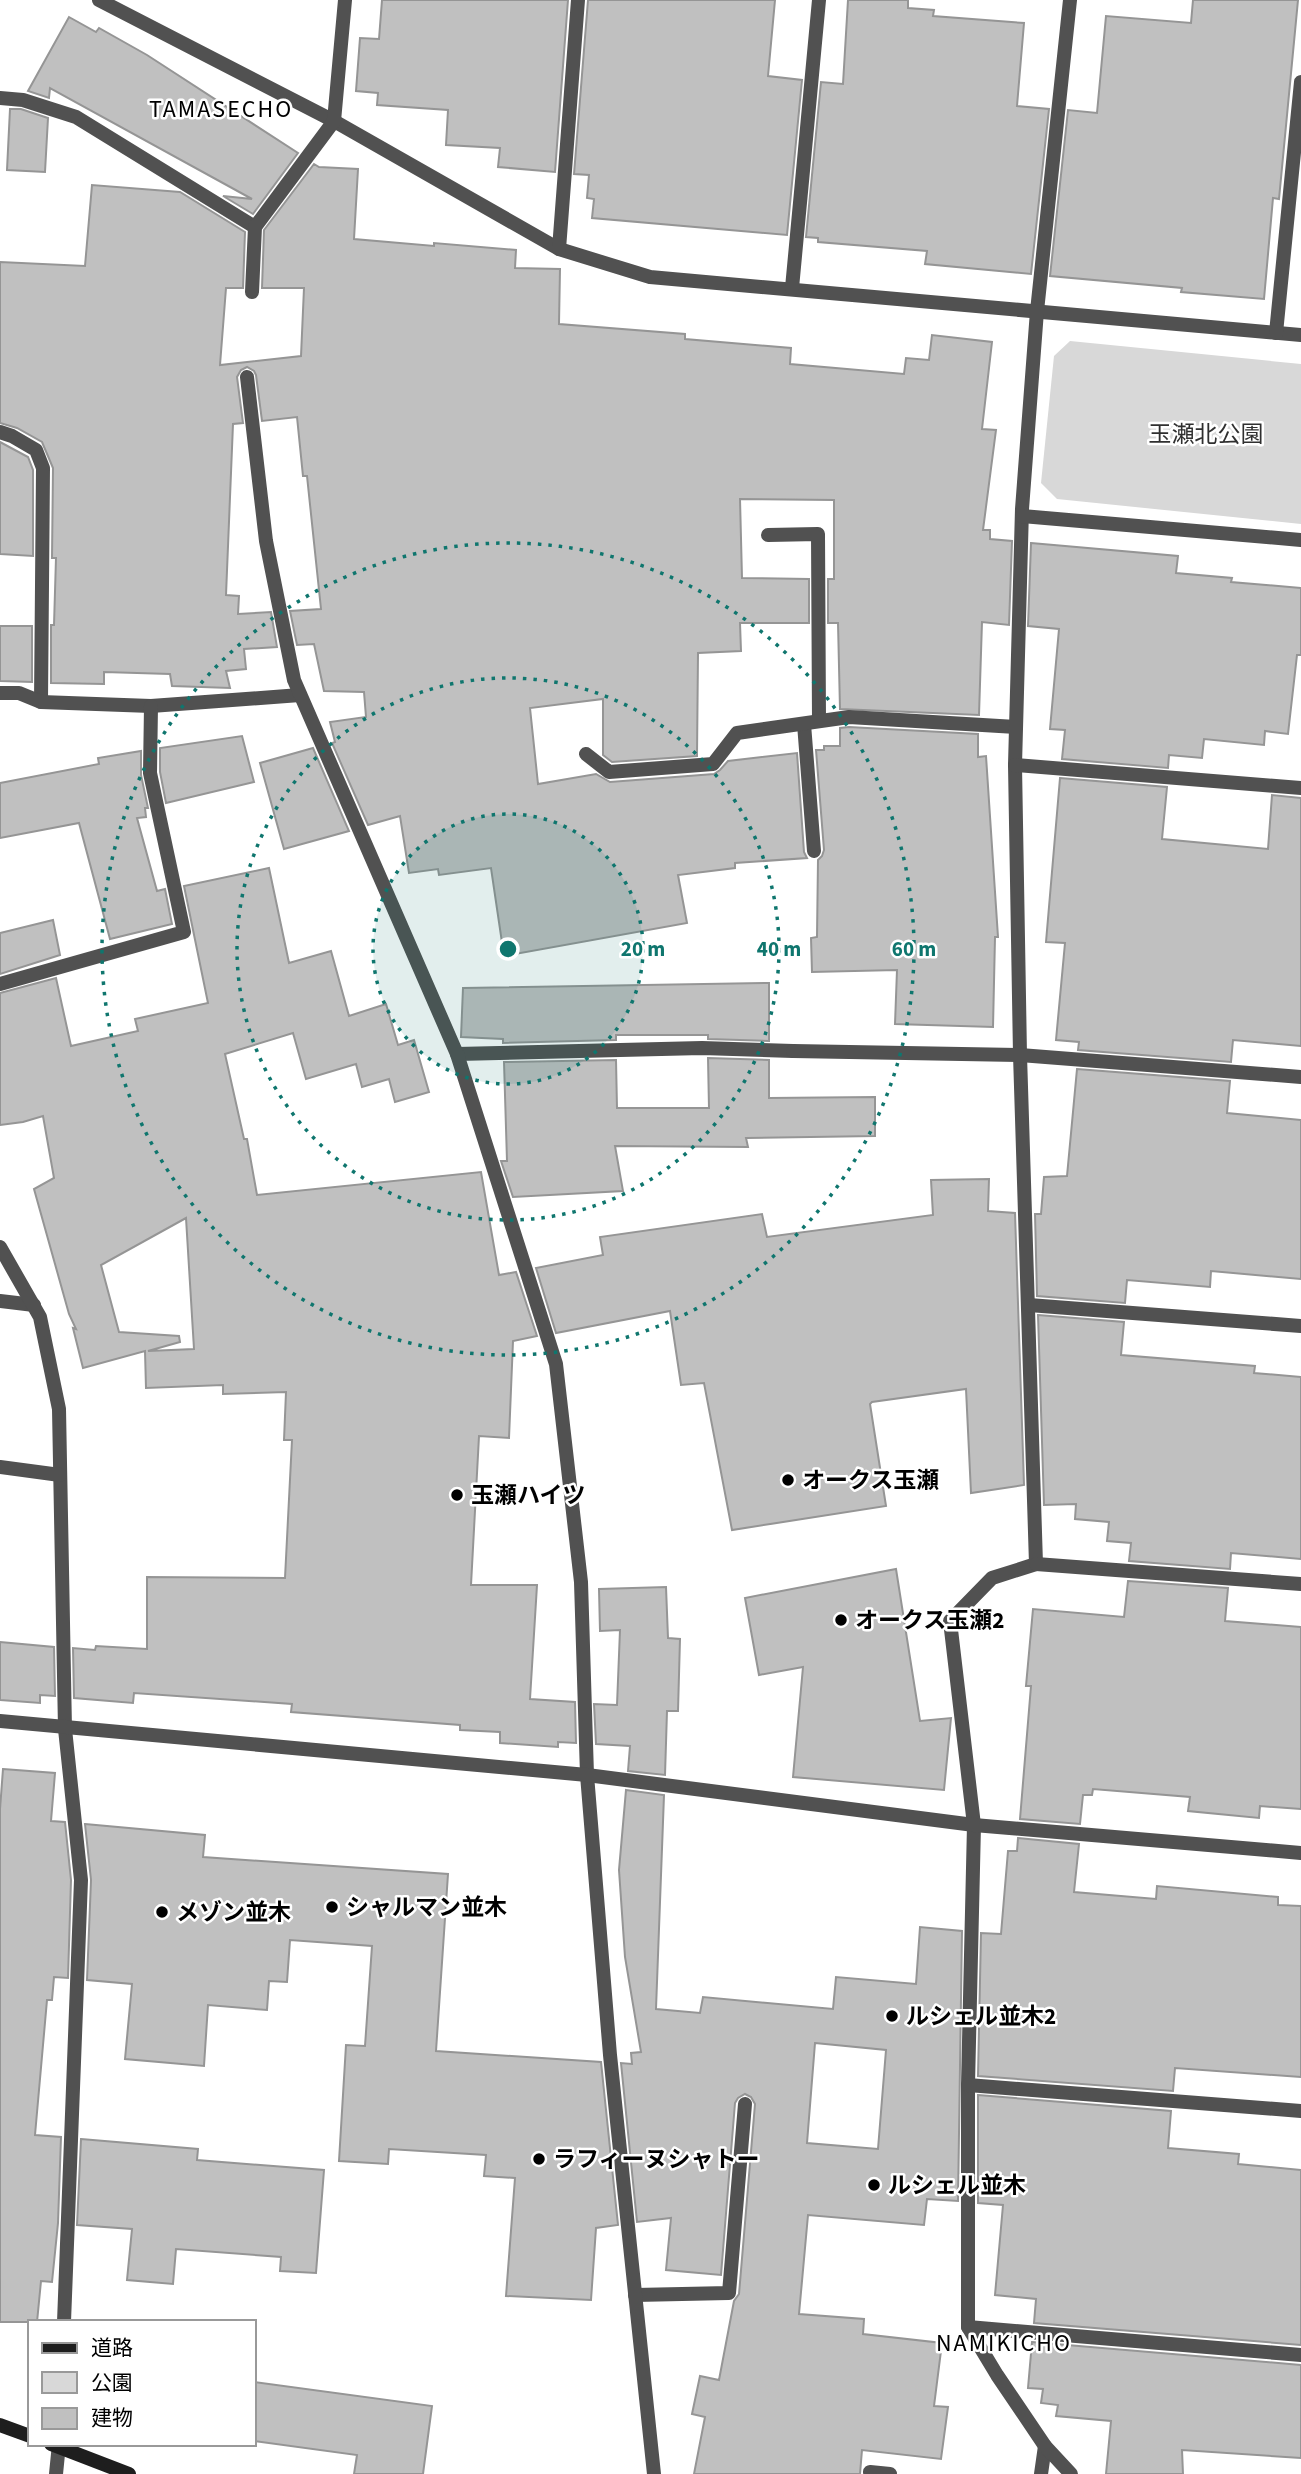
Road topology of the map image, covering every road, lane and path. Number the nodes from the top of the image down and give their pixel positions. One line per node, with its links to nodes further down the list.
1 (99, 0): 8 (street)
2 (345, 0): 8 (street)
3 (578, 0): 10 (street)
4 (819, 0): 11 (street)
5 (1070, 0): 13 (street)
6 (1301, 82): 14 (street)
7 (0, 98): 9 (street)
8 (334, 121): 9 (street); 10 (street)
9 (255, 227): 12 (street)
10 (559, 249): 11 (street)
11 (792, 288): 13 (street)
12 (252, 292)
13 (1037, 311): 14 (street); 18 (street)
14 (1276, 333): 15 (street)
15 (1301, 335)
16 (247, 377): 22 (street)
17 (0, 432): 23 (street)
18 (1022, 516): 20 (street); 27 (street)
19 (768, 535): 25 (street)
20 (1301, 540)
21 (0, 693): 23 (street)
22 (300, 695): 24 (street); 33 (street)
23 (41, 702): 24 (street)
24 (151, 706): 32 (street)
25 (819, 721): 26 (street); 27 (street)
26 (804, 724): 28 (street); 31 (street)
27 (1016, 727): 29 (street)
28 (586, 754)
29 (1015, 765): 30 (street); 34 (street)
30 (1301, 788)
31 (814, 851)
32 (0, 984)
33 (457, 1054): 34 (street); 47 (street)
34 (1020, 1055): 35 (street); 39 (street)
35 (1301, 1077)
36 (0, 1247): 38 (street)
37 (0, 1301): 38 (street)
38 (34, 1305): 42 (street)
39 (1029, 1305): 40 (street); 43 (street)
40 (1301, 1326)
41 (0, 1467): 42 (street)
42 (60, 1475): 46 (street)
43 (1036, 1564): 44 (street); 48 (street)
44 (1301, 1584)
45 (0, 1721): 46 (street)
46 (65, 1729): 47 (street); 54 (street)
47 (587, 1775): 48 (street); 53 (street)
48 (974, 1825): 49 (street); 50 (street)
49 (1301, 1853)
50 (968, 2085): 52 (street); 55 (street)
51 (745, 2104): 53 (street)
52 (1301, 2110)
53 (635, 2295): 65 (street)
54 (64, 2320)
55 (968, 2327): 56 (street); 61 (street)
56 (1301, 2355)
57 (0, 2425): 58 (main road)
58 (28, 2435)
59 (56, 2446): 63 (street)
60 (58, 2446): 64 (main road)
61 (1045, 2446): 67 (street); 68 (street)
62 (870, 2472): 66 (street)
63 (56, 2474)
64 (128, 2474)
65 (654, 2474)
66 (890, 2474)
67 (1041, 2474)
68 (1071, 2474)

